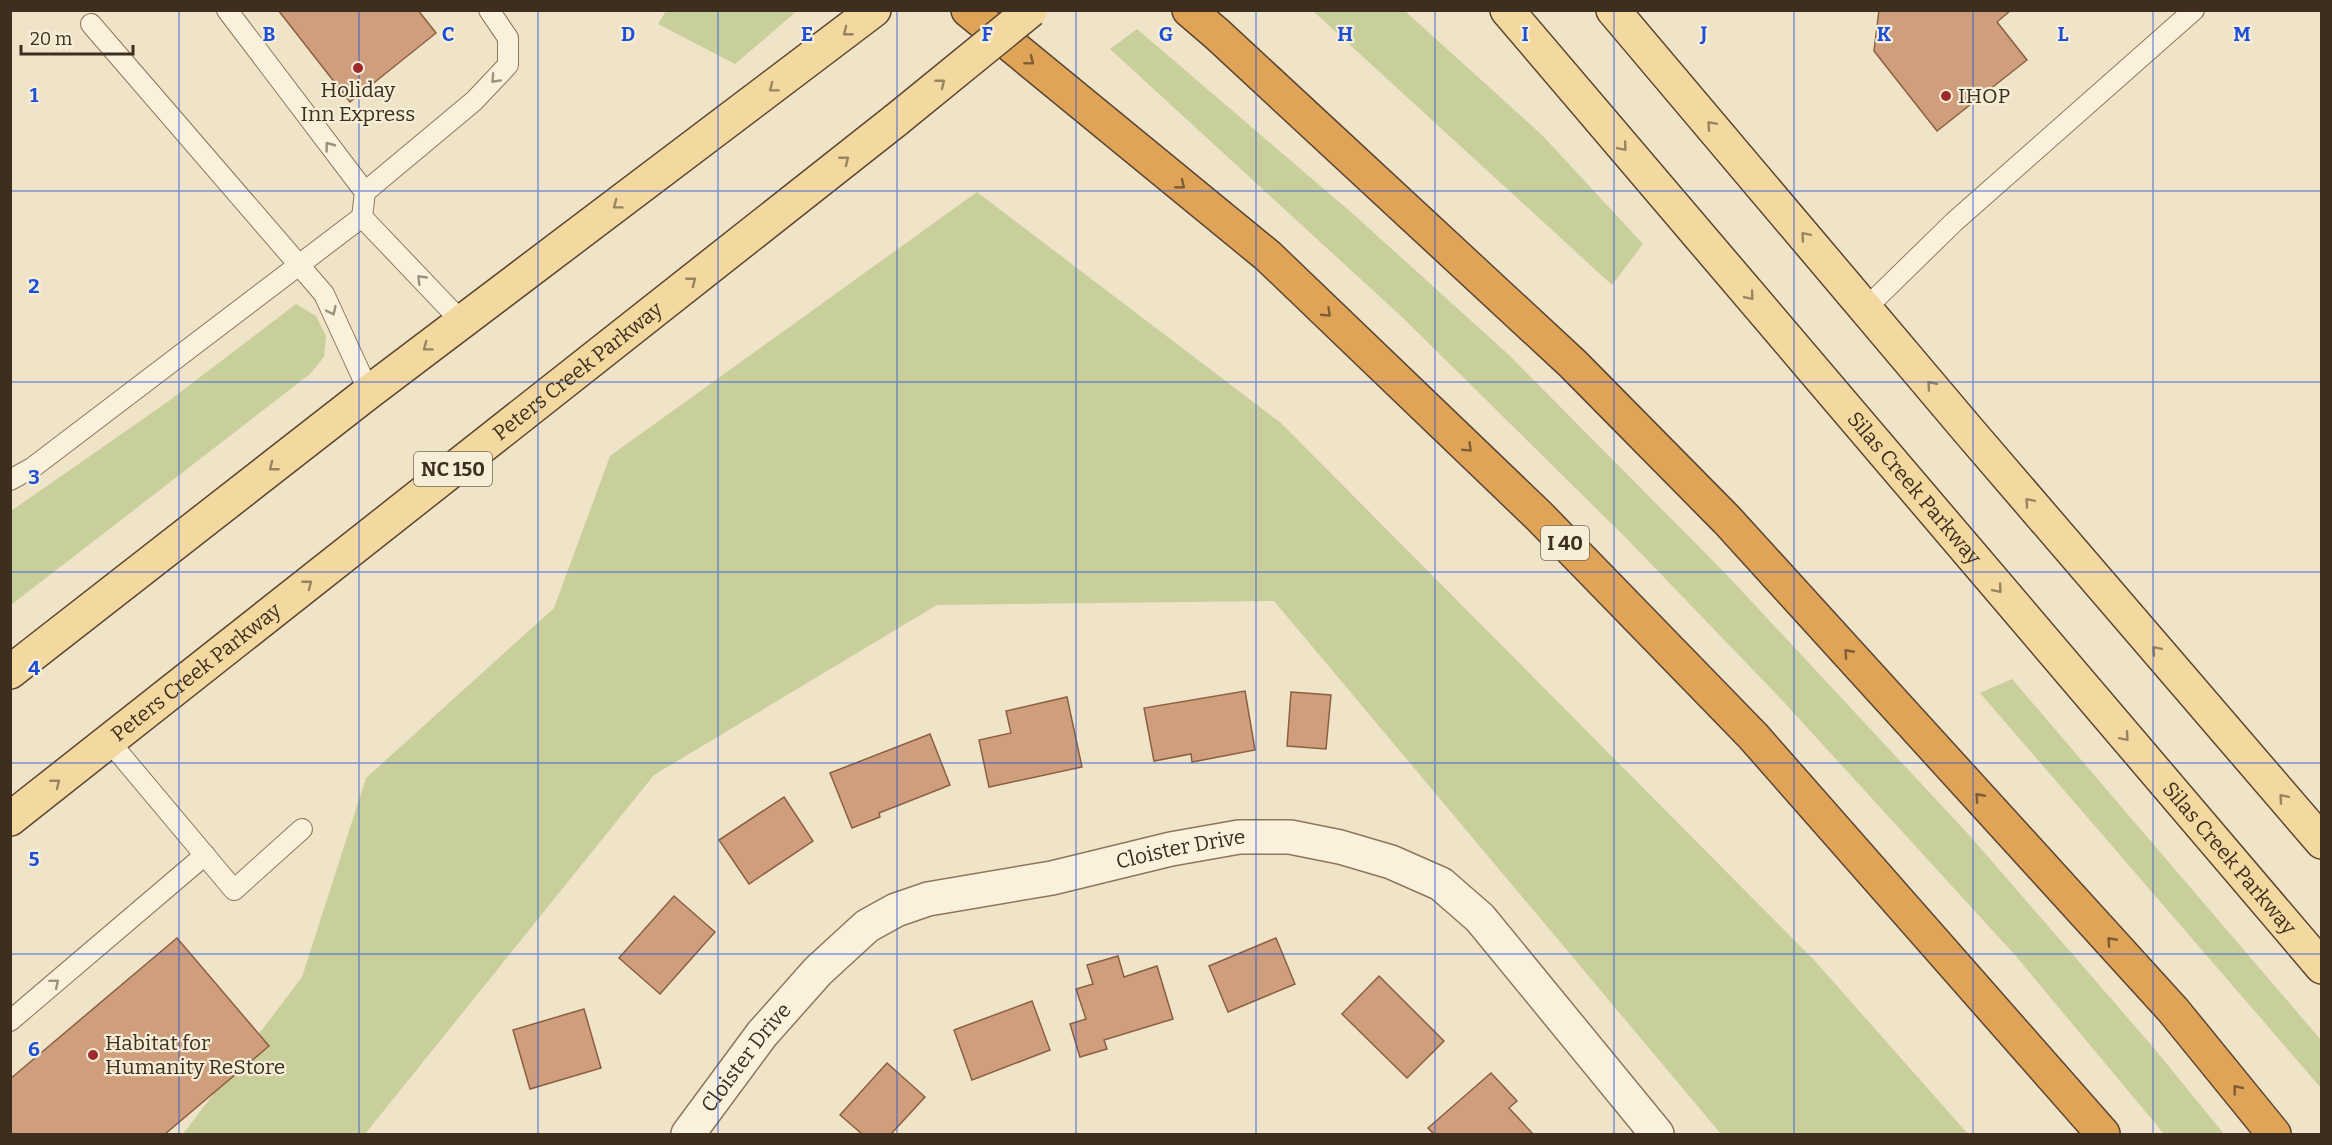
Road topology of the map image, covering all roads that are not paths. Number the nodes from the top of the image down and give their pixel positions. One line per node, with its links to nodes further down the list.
1 (227, 10): 13 (lane, one-way to 1)
2 (489, 10): 13 (lane, one-way to 13)
3 (874, 10): 17 (main road, one-way to 17)
4 (968, 10): 30 (highway, I 40, one-way to 30)
5 (1031, 10): 21 (main road, Peters Creek Parkway / NC 150, one-way to 5, bridge)
6 (1189, 10): 31 (highway, one-way to 6)
7 (1481, 10): 12 (main road)
8 (1507, 10): 12 (main road, Silas Creek Parkway)
9 (1613, 10): 16 (main road, one-way to 9)
10 (2194, 10): 16 (lane)
11 (91, 24): 15 (lane)
12 (1585, 103): 26 (main road, Silas Creek Parkway, one-way to 26)
13 (365, 192): 14 (lane)
14 (362, 217): 15 (lane); 17 (lane, one-way to 14)
15 (298, 264): 18 (lane, one-way to 18); 19 (lane)
16 (1866, 308): 24 (main road, one-way to 16)
17 (461, 321): 18 (main road, one-way to 18)
18 (369, 392): 20 (main road, one-way to 20)
19 (10, 480)
20 (10, 672)
21 (109, 741): 22 (main road, Peters Creek Parkway / NC 150, one-way to 21); 25 (lane)
22 (10, 819)
23 (302, 829): 25 (lane)
24 (2322, 842)
25 (205, 855): 27 (lane, one-way to 25)
26 (2322, 967)
27 (10, 1021)
28 (688, 1134): 29 (street, Cloister Drive)
29 (1657, 1134)
30 (2103, 1134)
31 (2274, 1134)

